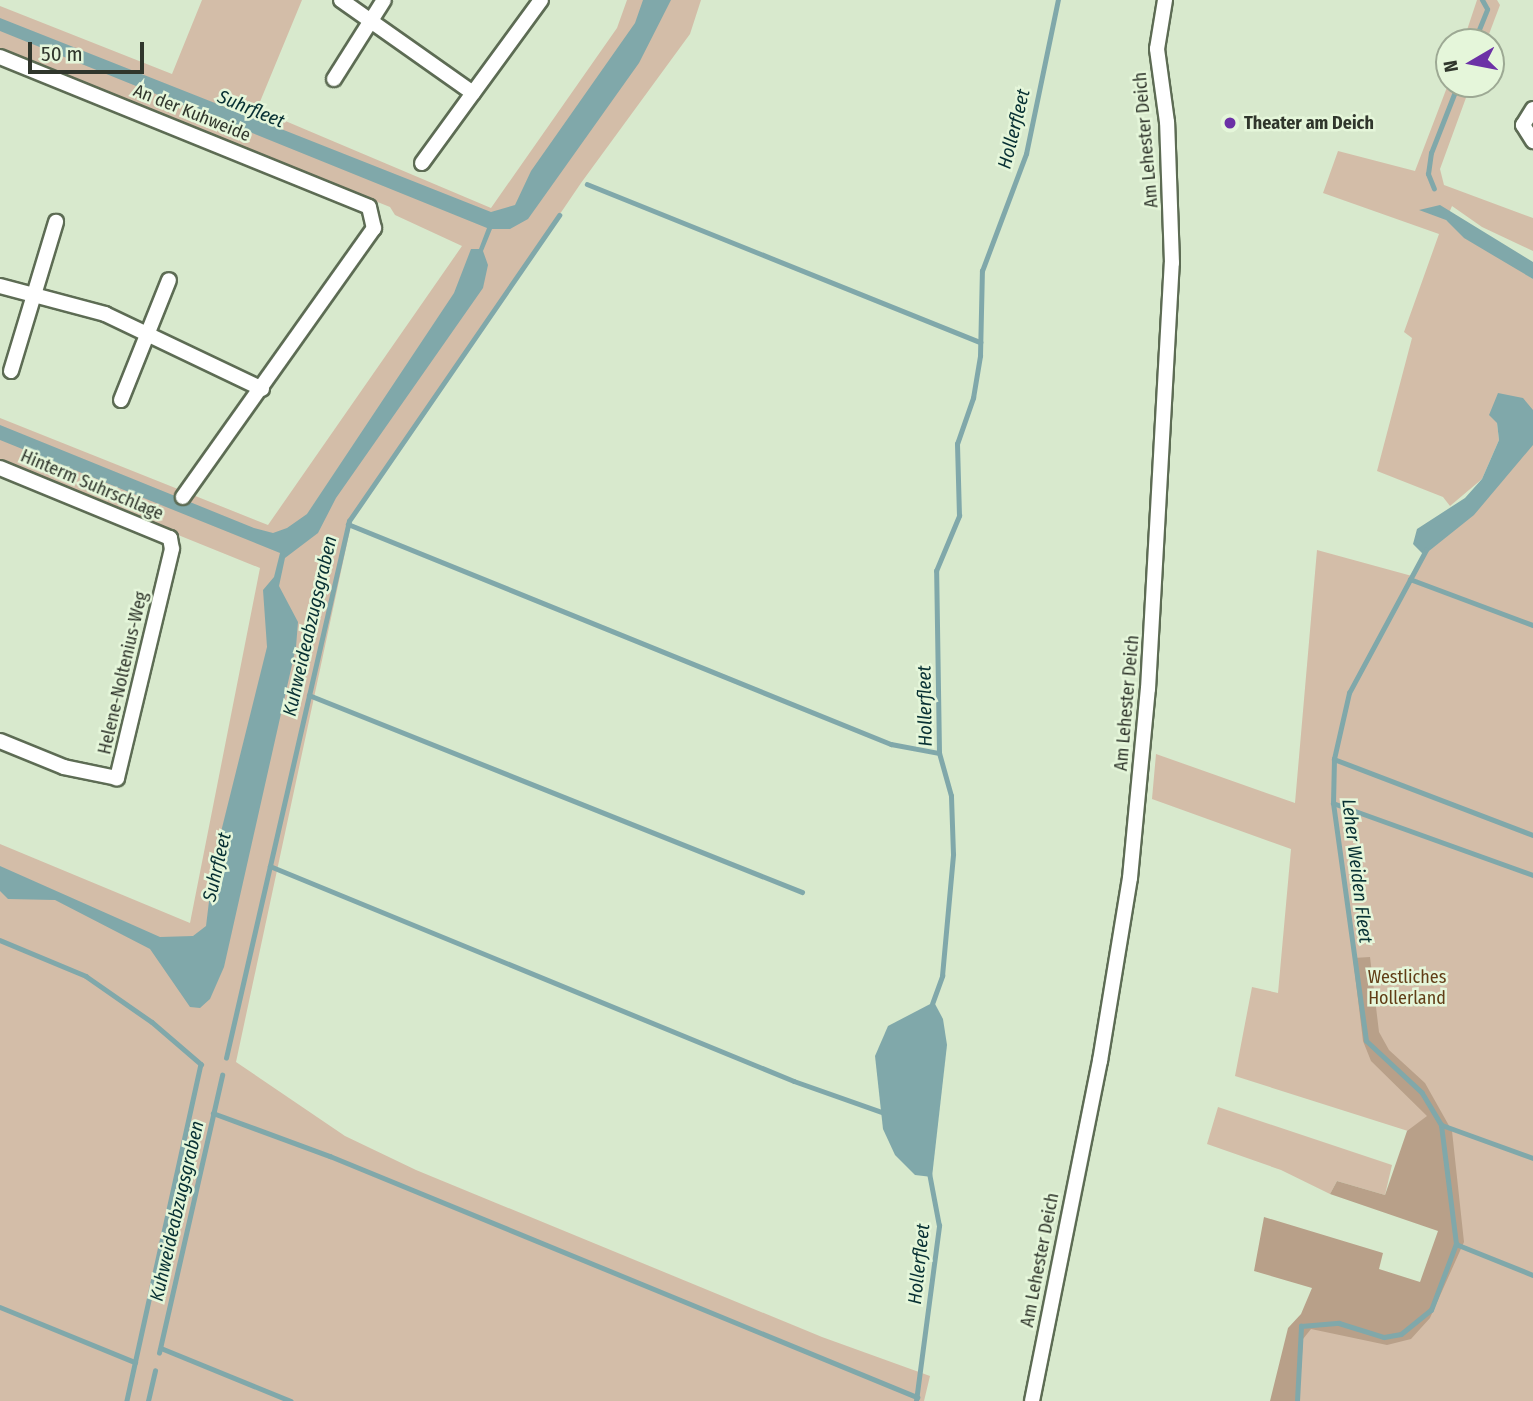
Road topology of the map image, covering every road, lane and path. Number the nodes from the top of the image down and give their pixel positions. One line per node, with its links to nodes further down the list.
1 (341, 0): 5 (street)
2 (384, 0): 5 (street)
3 (541, 0): 8 (street)
4 (1164, 0): 24 (street, Am Lehester Deich)
5 (371, 20): 7 (street); 8 (street)
6 (1, 59): 18 (street, An der Kuhweide)
7 (334, 79)
8 (473, 93): 11 (street)
9 (1533, 109): 10 (street)
10 (1533, 141)
11 (422, 163)
12 (56, 222): 15 (street)
13 (169, 281): 16 (street)
14 (0, 286): 15 (street)
15 (34, 297): 16 (street); 17 (street)
16 (149, 338): 18 (street); 19 (street)
17 (10, 371)
18 (262, 389): 21 (street)
19 (121, 400)
20 (0, 468): 22 (street, Hinterm Suhrschlage)
21 (183, 497)
22 (170, 538): 23 (street, Helene-Noltenius-Weg)
23 (0, 741)
24 (1032, 1401)

